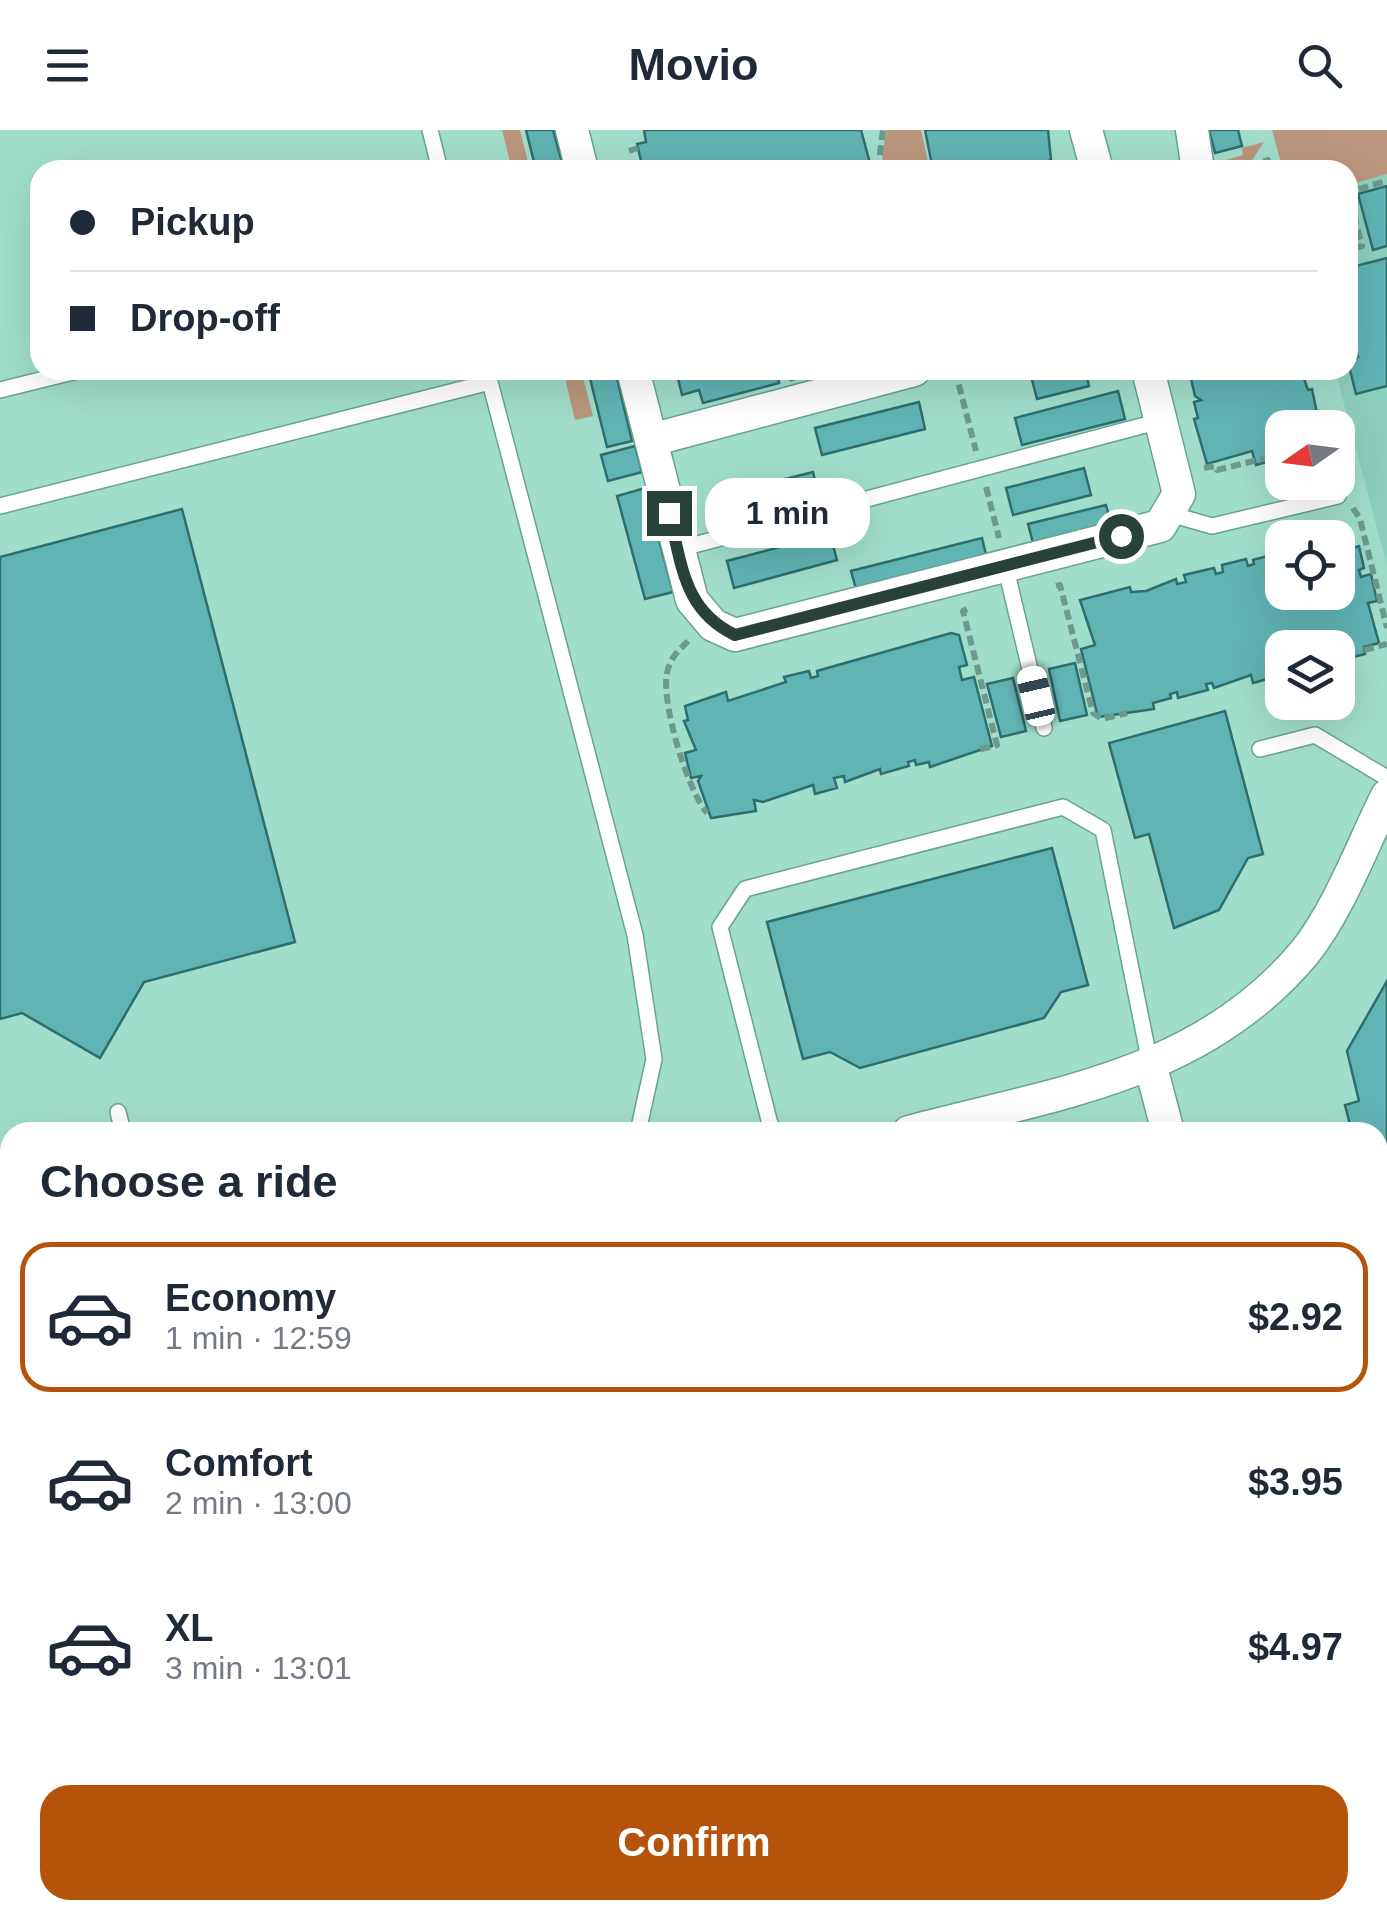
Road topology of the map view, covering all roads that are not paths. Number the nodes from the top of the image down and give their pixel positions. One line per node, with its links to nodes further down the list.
1 (430, 130): 5 (lane)
2 (572, 130): 6 (street)
3 (1086, 130): 7 (street)
4 (1192, 130): 8 (street)
5 (438, 160)
6 (580, 160)
7 (1095, 160)
8 (1196, 160)
9 (41, 380): 13 (lane)
10 (636, 380): 15 (street)
11 (876, 380): 15 (street)
12 (1150, 380): 14 (street)
13 (0, 390)
14 (1160, 421): 18 (street); 19 (lane)
15 (651, 440): 19 (street)
16 (1327, 500): 18 (lane)
17 (0, 506): 28 (lane)
18 (1170, 514): 20 (street)
19 (678, 549): 20 (street)
20 (1005, 565): 21 (lane)
21 (1044, 728)
22 (1260, 749): 23 (lane)
23 (1387, 778)
24 (1387, 796): 25 (street)
25 (1150, 1067): 29 (lane); 30 (street); 31 (street)
26 (118, 1112): 27 (lane)
27 (120, 1122)
28 (640, 1122)
29 (769, 1122)
30 (946, 1122)
31 (1165, 1122)

